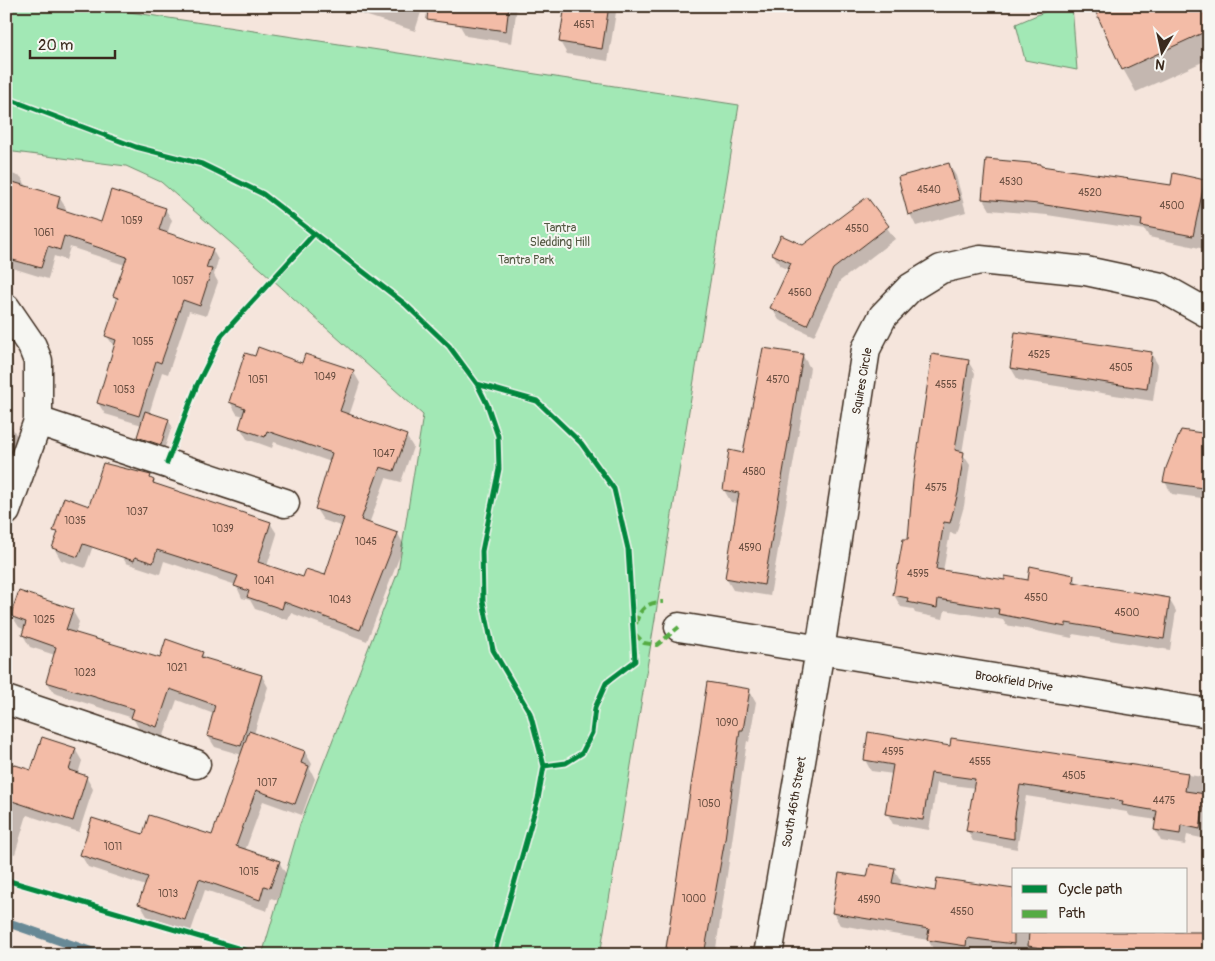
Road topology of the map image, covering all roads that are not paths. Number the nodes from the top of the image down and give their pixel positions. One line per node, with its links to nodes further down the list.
1 (6, 308): 3 (street)
2 (1209, 314): 7 (street, Squires Circle)
3 (38, 421): 4 (street); 5 (street)
4 (285, 503)
5 (6, 511)
6 (679, 627): 7 (street, Brookfield Drive)
7 (820, 650): 9 (street, Brookfield Drive); 11 (street, South 46th Street)
8 (6, 700): 10 (street)
9 (1209, 712)
10 (196, 764)
11 (768, 955)

